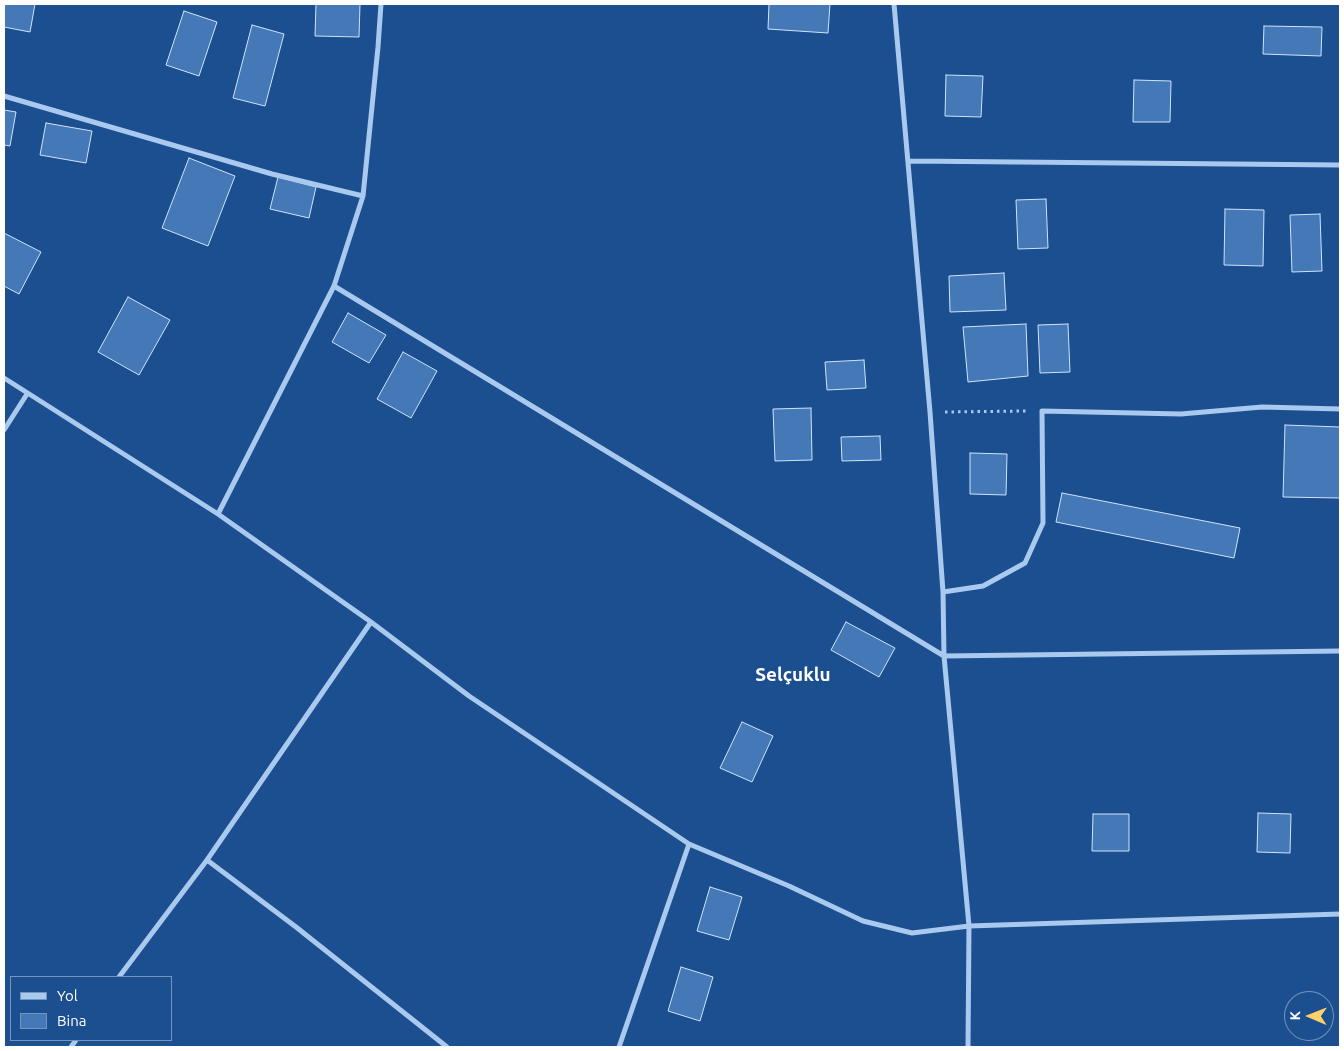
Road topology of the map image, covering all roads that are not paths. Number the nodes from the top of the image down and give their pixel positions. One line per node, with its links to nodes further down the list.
1 (381, 4): 6 (street)
2 (894, 4): 4 (street)
3 (4, 96): 6 (street)
4 (909, 161): 5 (street); 13 (street)
5 (1340, 165)
6 (363, 196): 7 (street)
7 (334, 286): 12 (street); 16 (street)
8 (4, 378): 9 (street)
9 (27, 394): 11 (street); 12 (street)
10 (1340, 409): 13 (street)
11 (4, 430)
12 (218, 514): 14 (street)
13 (943, 592): 16 (street)
14 (370, 622): 17 (street); 18 (street)
15 (1340, 651): 16 (street)
16 (944, 656): 20 (street)
17 (689, 844): 20 (street); 23 (street)
18 (207, 860): 21 (street); 22 (street)
19 (1340, 914): 20 (street)
20 (969, 926): 24 (street)
21 (120, 976)
22 (447, 1047)
23 (619, 1047)
24 (968, 1047)

